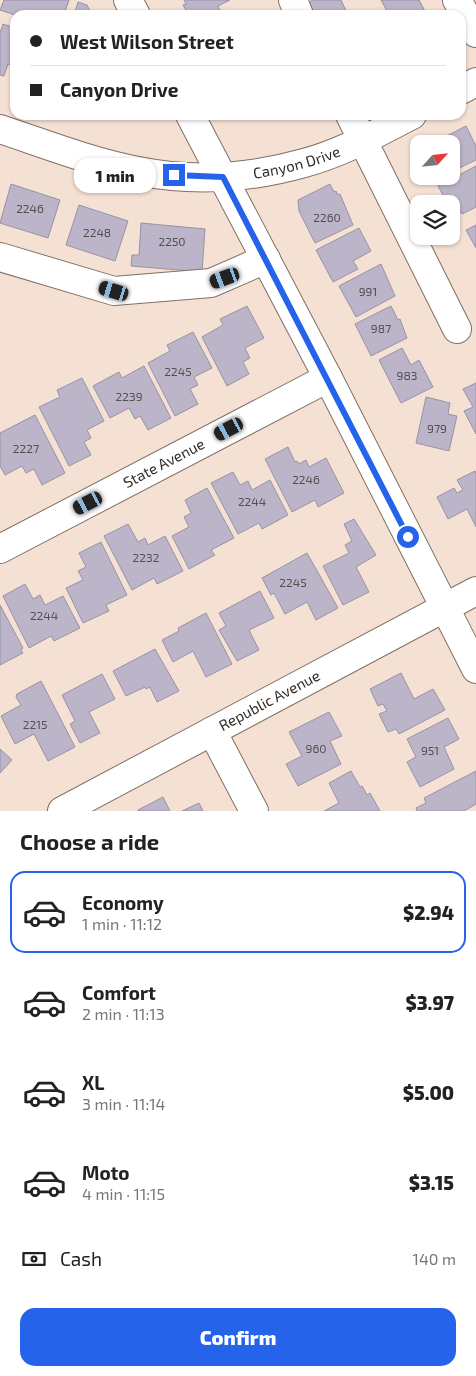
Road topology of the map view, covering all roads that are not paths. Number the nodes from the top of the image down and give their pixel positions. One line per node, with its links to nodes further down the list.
1 (466, 17): 2 (street)
2 (476, 34)
3 (193, 120): 8 (street)
4 (353, 120): 7 (street)
5 (402, 120): 7 (street, Canyon Drive)
6 (0, 129): 8 (street, Canyon Drive)
7 (363, 140): 8 (street, Canyon Drive); 11 (street)
8 (223, 177): 10 (street)
9 (0, 257): 10 (street)
10 (266, 259): 12 (street)
11 (457, 330)
12 (328, 378): 13 (street, State Avenue); 15 (street)
13 (0, 549)
14 (476, 591): 15 (street, Republic Avenue)
15 (444, 608): 16 (street); 17 (street, Republic Avenue)
16 (476, 669)
17 (212, 731): 18 (street, Republic Avenue); 19 (street)
18 (62, 811)
19 (254, 811)

